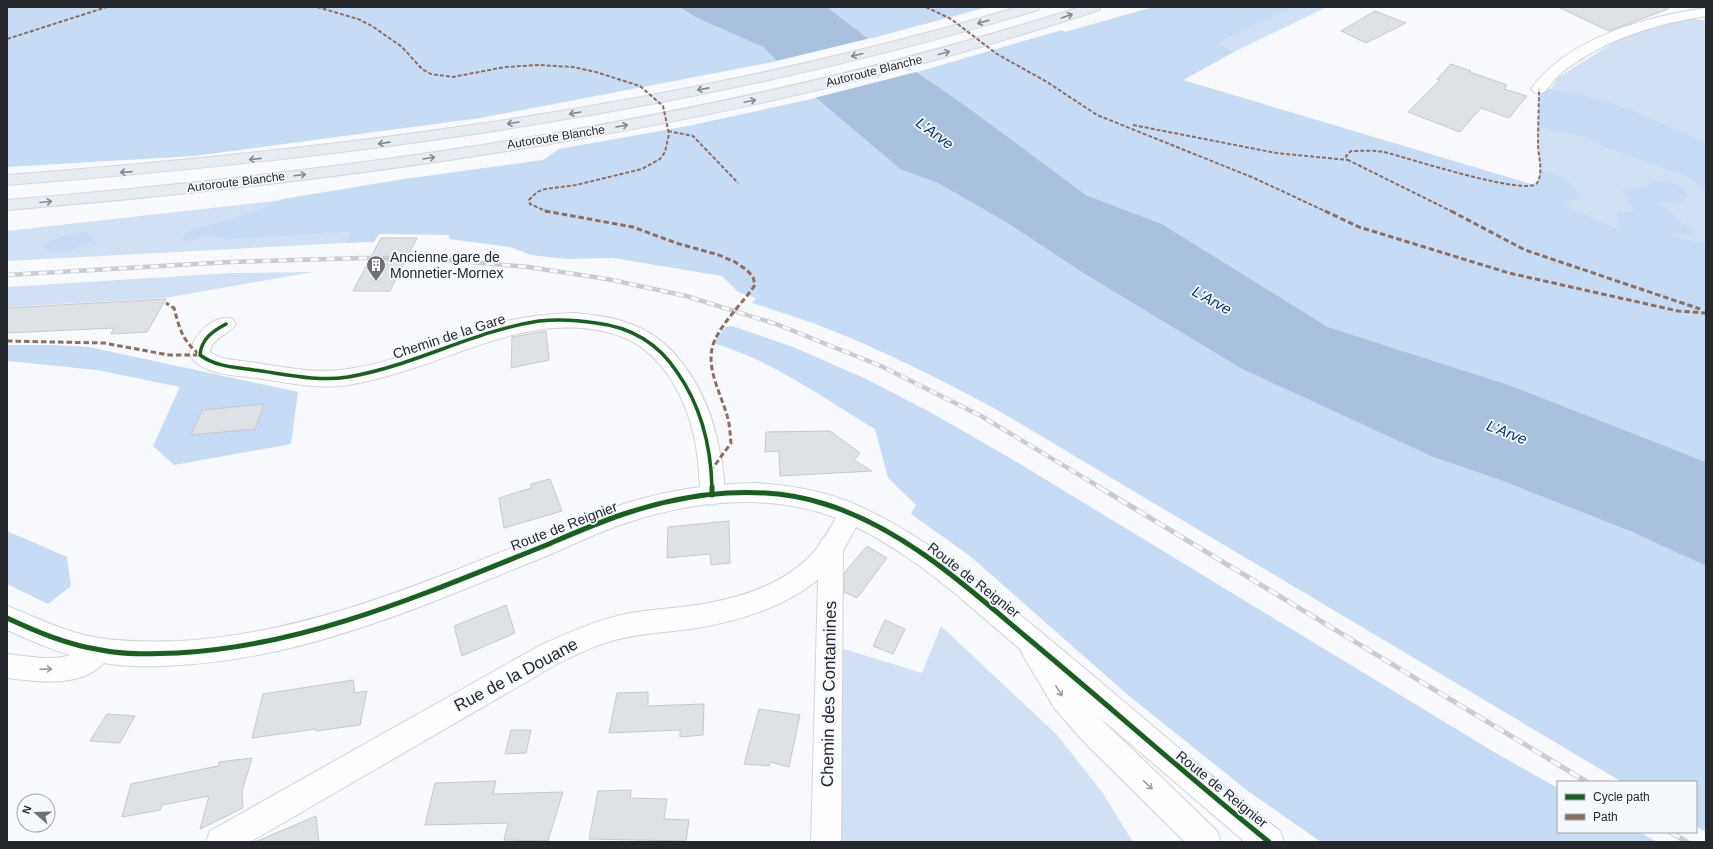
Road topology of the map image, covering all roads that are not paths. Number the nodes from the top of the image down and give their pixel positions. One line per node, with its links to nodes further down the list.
1 (1094, 7): 6 (highway, Autoroute Blanche, one-way to 1)
2 (1027, 9): 5 (highway, Autoroute Blanche, one-way to 5)
3 (1706, 12): 4 (street)
4 (1539, 88)
5 (7, 180)
6 (7, 205)
7 (226, 324): 8 (street, Chemin de la Gare)
8 (712, 495): 9 (street, Route de Reignier); 13 (street, Route de Reignier)
9 (851, 513): 10 (street, Rue de la Douane); 12 (street, Route de Reignier)
10 (831, 546): 15 (street, Rue de la Douane); 16 (street, Chemin des Contamines)
11 (7, 618): 13 (street, Route de Reignier)
12 (1024, 634): 17 (street, one-way to 17); 18 (street, Route de Reignier)
13 (100, 650): 14 (street, one-way to 13)
14 (7, 666)
15 (221, 842)
16 (826, 842)
17 (1206, 842)
18 (1269, 842)

